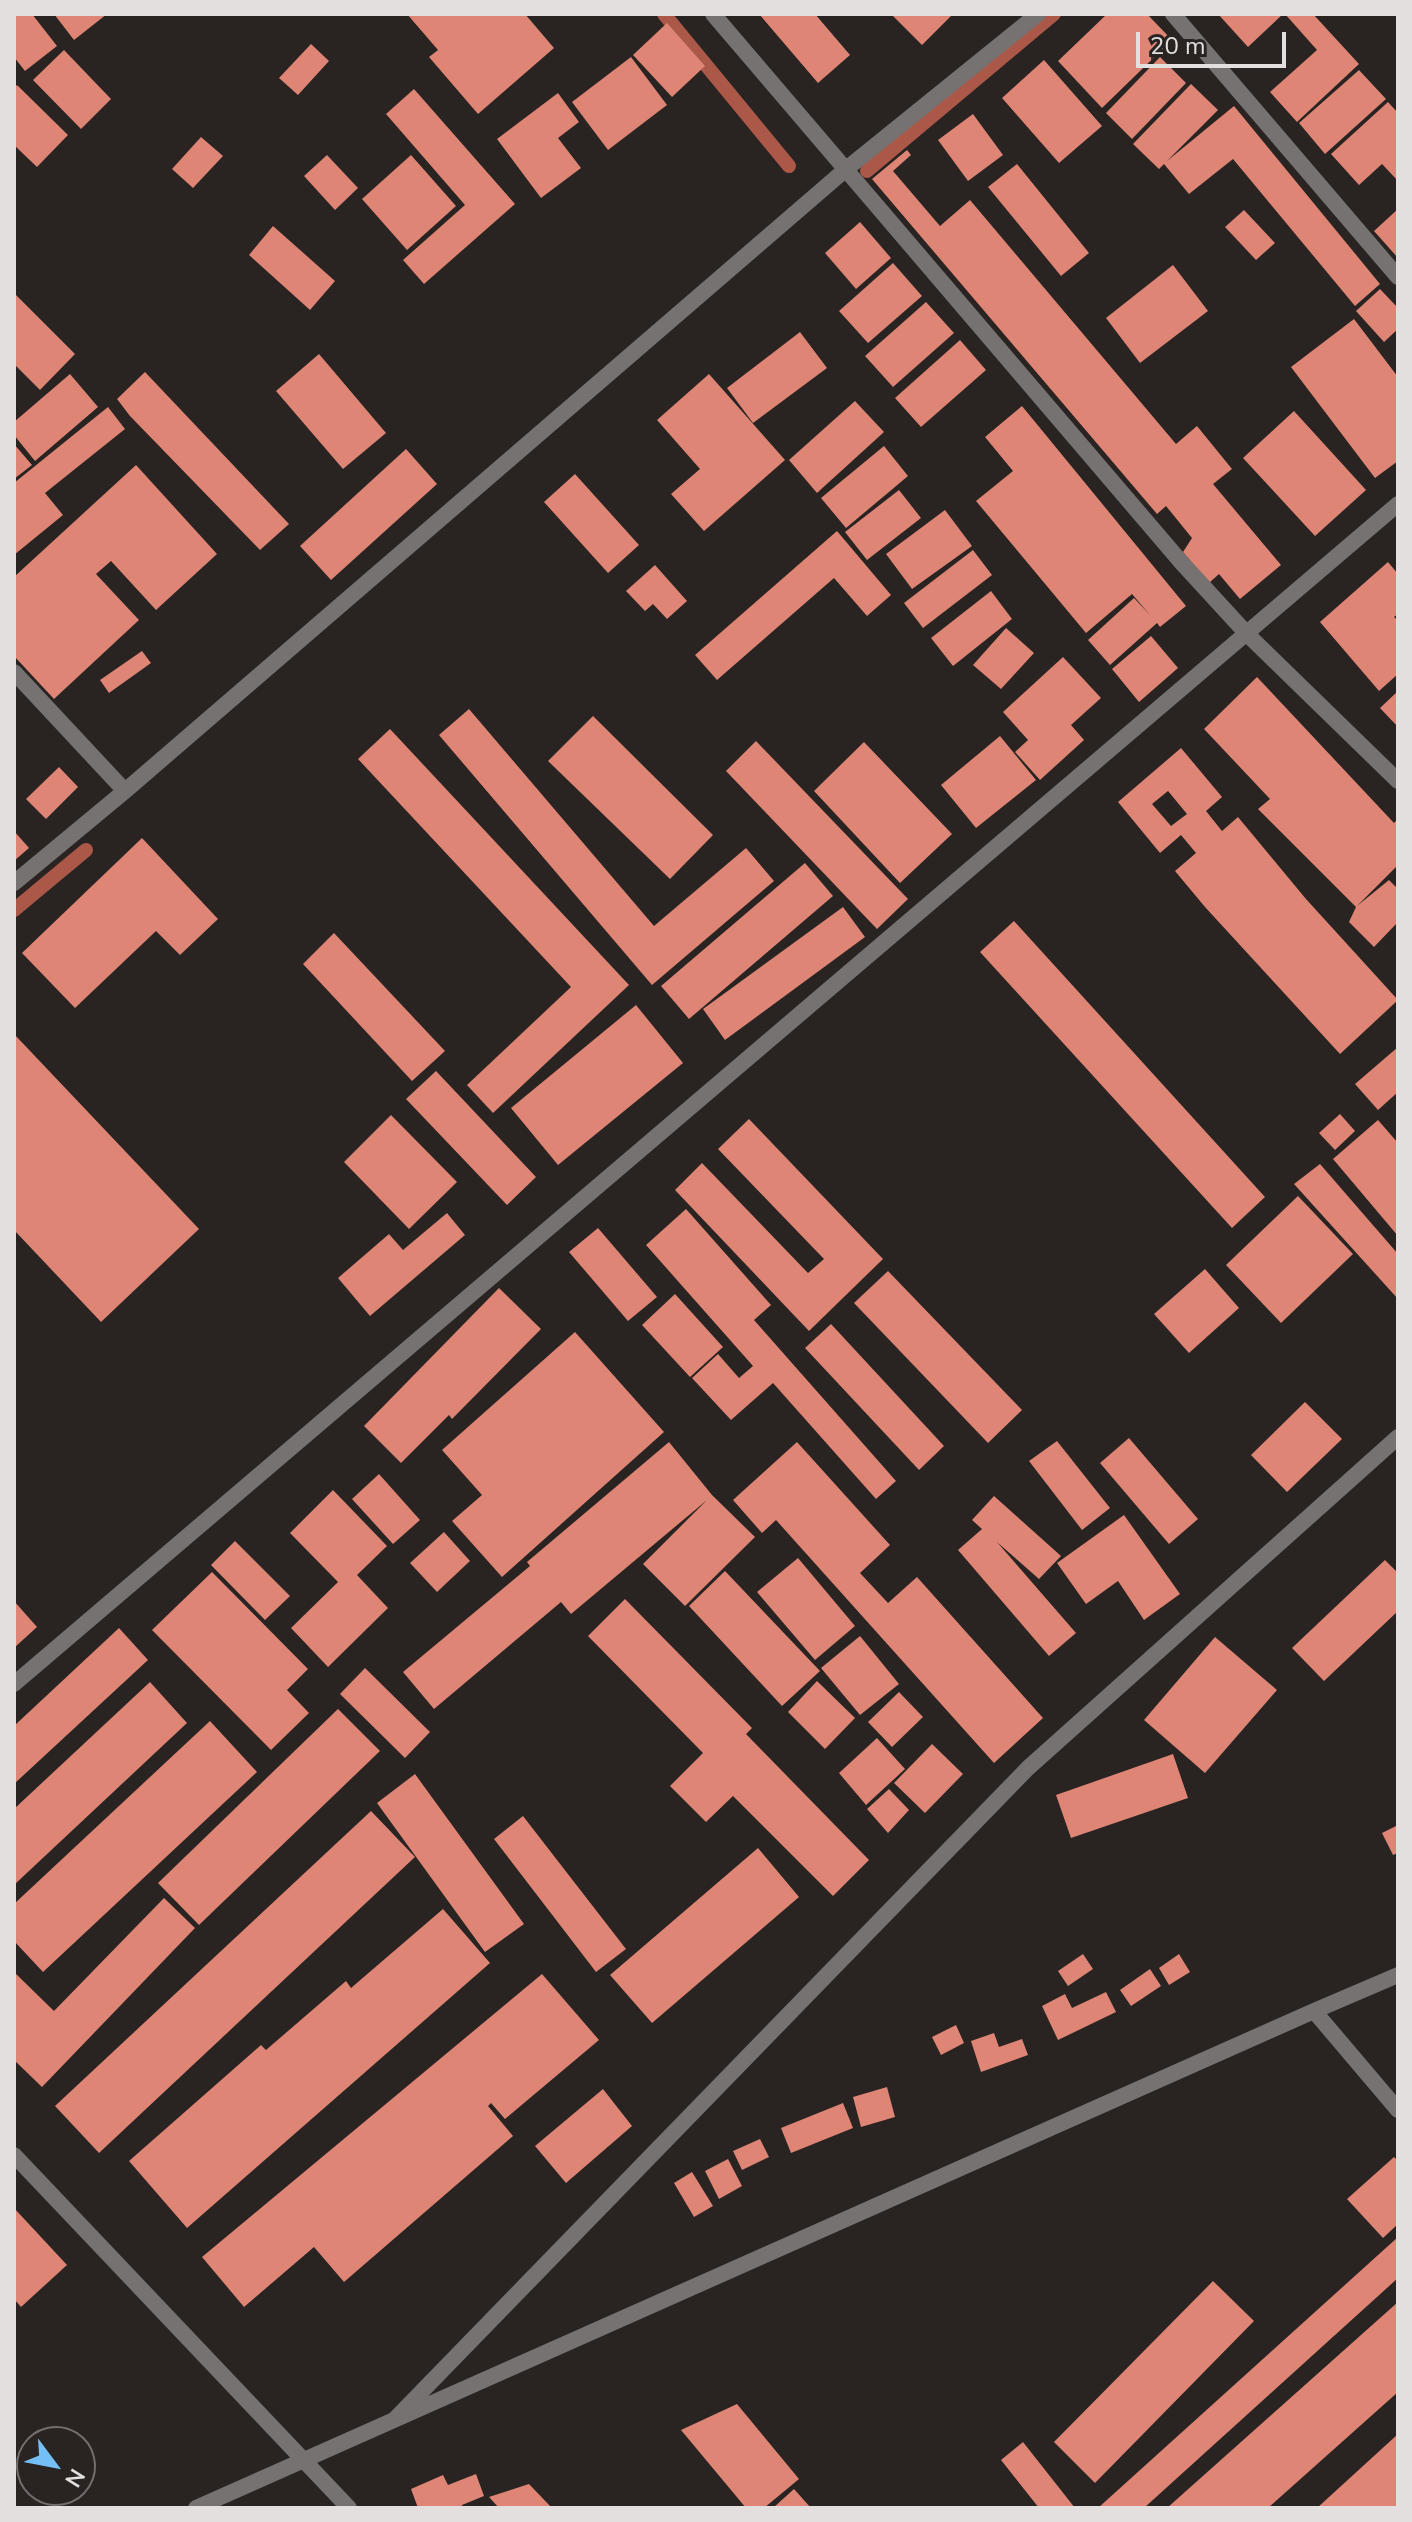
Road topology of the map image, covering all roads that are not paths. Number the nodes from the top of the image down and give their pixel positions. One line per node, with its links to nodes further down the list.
1 (713, 14): 4 (street)
2 (1038, 14): 4 (street)
3 (1173, 14): 5 (street)
4 (845, 170): 7 (street); 10 (street)
5 (1398, 277)
6 (1398, 504): 7 (street)
7 (1248, 635): 9 (street); 13 (street)
8 (14, 672): 10 (street)
9 (1398, 781)
10 (125, 791): 11 (street)
11 (14, 883)
12 (1398, 1437): 18 (street)
13 (14, 1684)
14 (1398, 1975): 15 (street)
15 (1314, 2011): 16 (street); 18 (street)
16 (1398, 2110)
17 (14, 2155): 19 (street)
18 (394, 2420): 19 (street)
19 (303, 2460): 20 (street); 21 (street)
20 (196, 2508)
21 (349, 2508)

